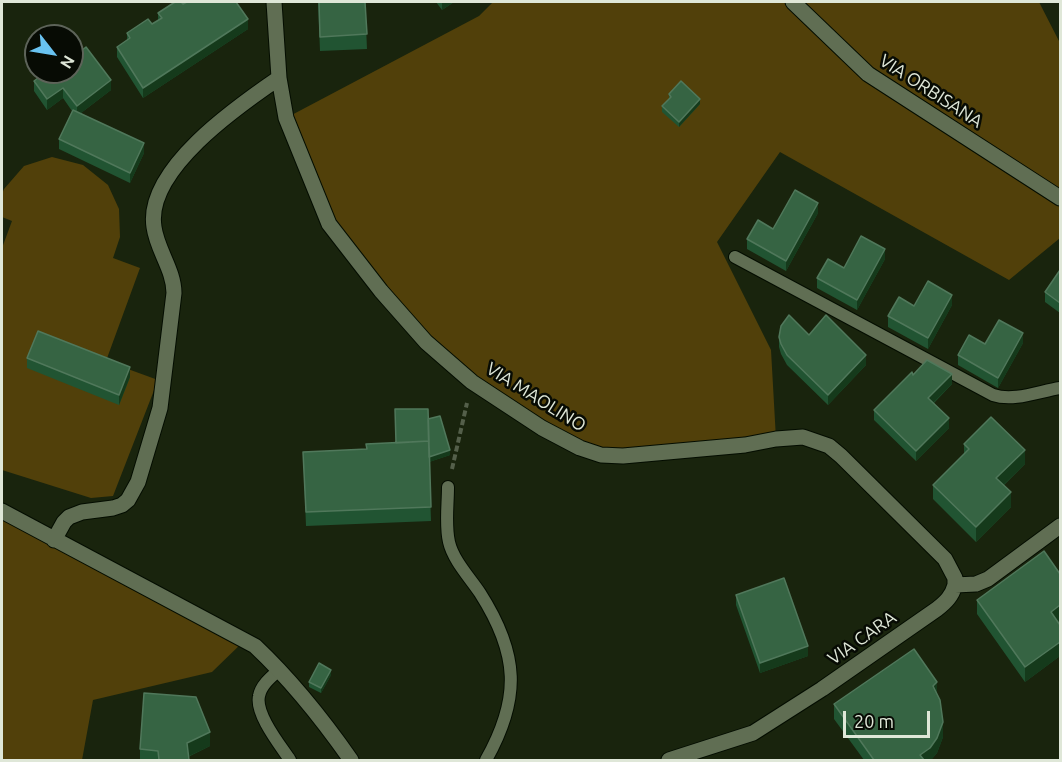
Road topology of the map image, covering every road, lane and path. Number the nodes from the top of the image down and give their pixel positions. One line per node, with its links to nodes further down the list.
1 (274, 2): 3 (street, VIA MAOLINO)
2 (793, 2): 4 (street, VIA ORBISANA)
3 (279, 78): 6 (street, VIA MAOLINO); 11 (street)
4 (1060, 198)
5 (735, 256): 7 (lane)
6 (472, 382): 8 (path); 12 (street, VIA MAOLINO)
7 (1060, 388)
8 (448, 487): 17 (lane)
9 (2, 511): 11 (street)
10 (1060, 526): 12 (street)
11 (54, 540): 13 (street)
12 (955, 585): 14 (street, VIA CARA)
13 (279, 670): 15 (lane); 16 (street)
14 (689, 758): 18 (street, VIA CARA)
15 (290, 760)
16 (351, 760)
17 (486, 760)
18 (669, 760)

